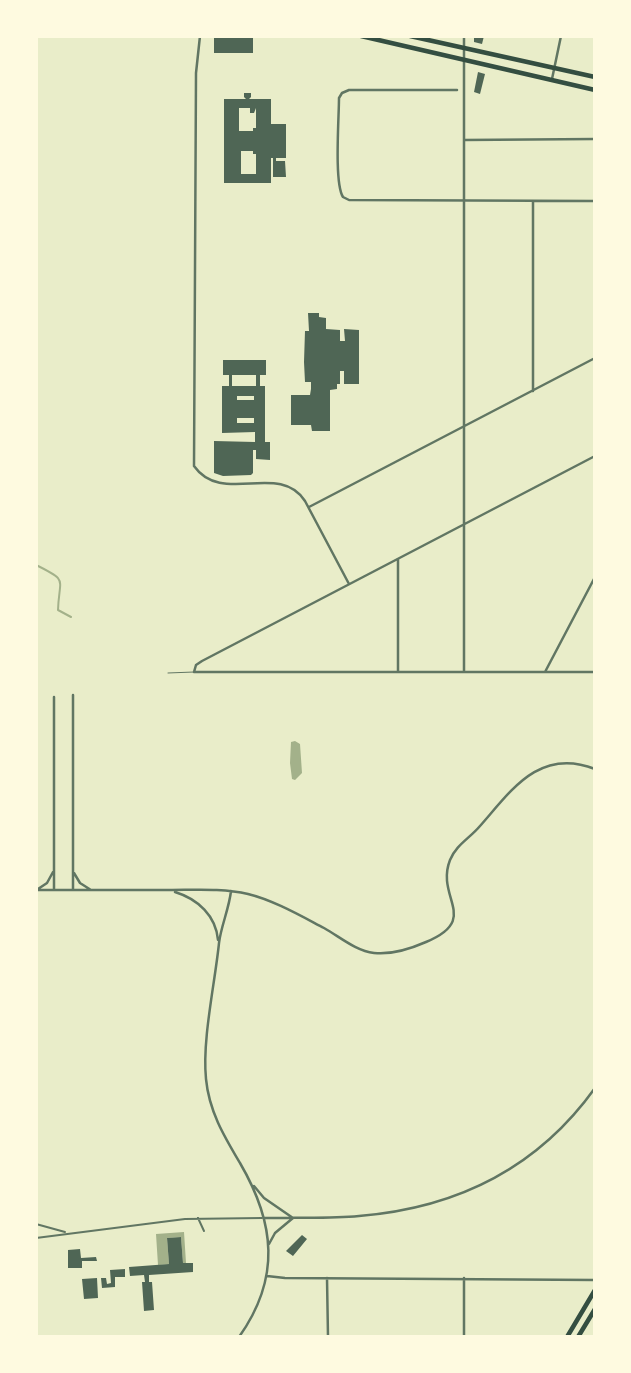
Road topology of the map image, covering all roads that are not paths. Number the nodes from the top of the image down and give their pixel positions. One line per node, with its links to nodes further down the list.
1 (200, 36): 22 (street)
2 (361, 36): 7 (main road)
3 (410, 36): 6 (main road)
4 (464, 36): 6 (street)
5 (561, 36): 8 (street)
6 (464, 48): 7 (street); 8 (main road)
7 (464, 60): 10 (main road); 14 (street)
8 (554, 68): 9 (main road); 10 (street)
9 (595, 77)
10 (552, 80): 12 (main road)
11 (457, 90): 15 (street)
12 (595, 90)
13 (595, 139): 14 (street)
14 (464, 140): 15 (street)
15 (464, 201): 16 (street); 20 (street)
16 (533, 201): 17 (street); 19 (street)
17 (595, 201)
18 (595, 358): 19 (street)
19 (533, 391): 20 (street)
20 (464, 426): 22 (street); 23 (street)
21 (595, 456): 23 (street)
22 (309, 507): 26 (street)
23 (464, 524): 24 (street); 29 (street)
24 (398, 558): 26 (street); 28 (street)
25 (595, 577): 30 (street)
26 (348, 584): 27 (street)
27 (194, 672): 28 (street); 32 (lane)
28 (398, 672): 29 (street)
29 (464, 672): 30 (street)
30 (545, 672): 31 (street)
31 (595, 672)
32 (168, 673)
33 (73, 695): 37 (street)
34 (54, 697): 36 (street)
35 (595, 769): 43 (street)
36 (54, 868): 38 (street); 39 (street)
37 (73, 869): 40 (street); 41 (street)
38 (36, 890): 39 (street)
39 (54, 890): 40 (street)
40 (73, 890): 41 (street)
41 (92, 890): 42 (street)
42 (171, 890): 43 (street); 44 (street)
43 (231, 892): 44 (street)
44 (219, 944): 46 (street)
45 (595, 1088): 49 (street)
46 (252, 1184): 48 (street); 49 (street)
47 (198, 1218): 48 (street); 51 (street); 52 (street)
48 (264, 1218): 49 (street); 54 (street)
49 (293, 1218): 54 (street)
50 (36, 1224): 52 (street)
51 (204, 1231)
52 (68, 1232): 53 (street)
53 (36, 1238)
54 (268, 1250): 55 (street)
55 (267, 1276): 56 (street); 61 (street)
56 (328, 1278): 57 (street); 62 (street)
57 (464, 1278): 58 (street); 63 (street)
58 (595, 1280)
59 (595, 1290): 64 (main road)
60 (595, 1309): 65 (main road)
61 (239, 1337)
62 (328, 1337)
63 (464, 1337)
64 (567, 1337)
65 (578, 1337)

